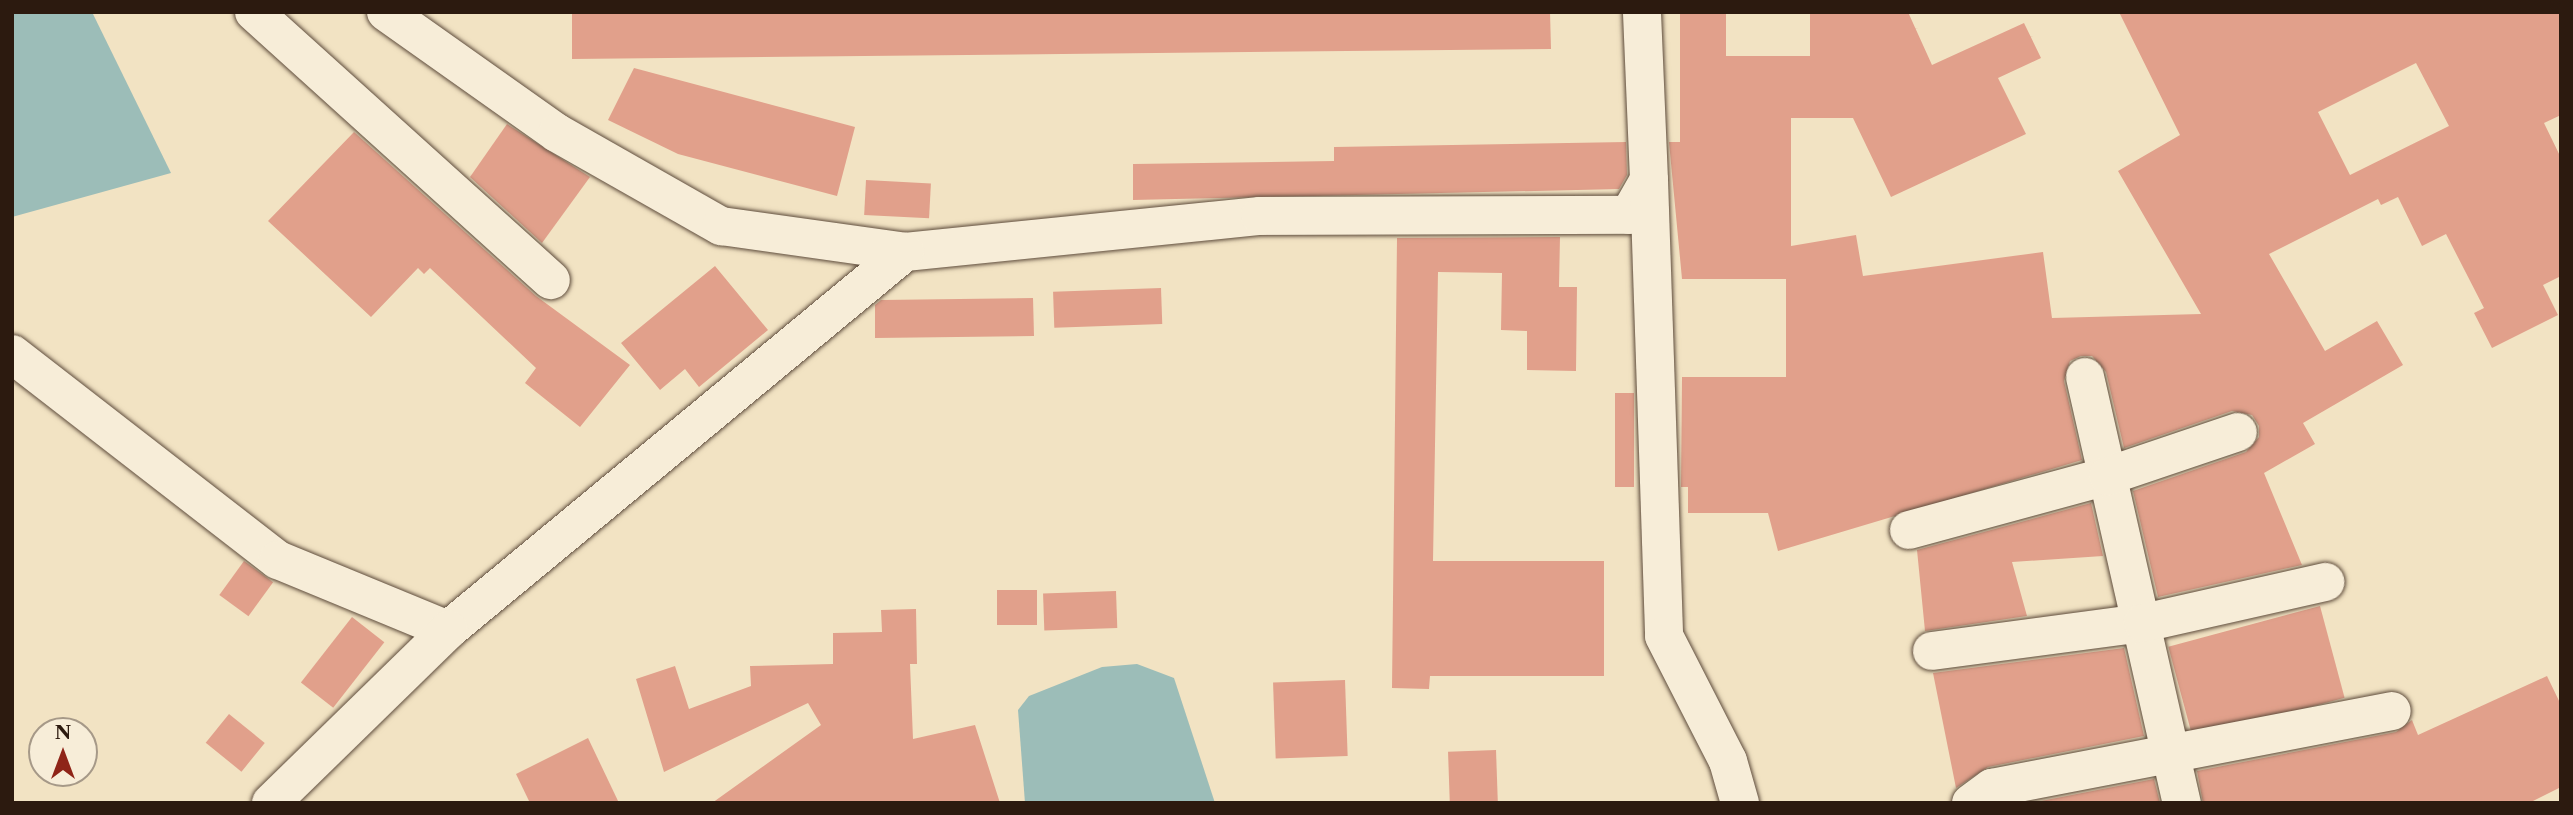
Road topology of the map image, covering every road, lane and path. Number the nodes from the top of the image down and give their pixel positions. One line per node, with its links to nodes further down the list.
1 (254, 12): 6 (street)
2 (386, 12): 5 (street)
3 (1642, 12): 4 (street)
4 (1649, 180): 5 (street); 19 (street)
5 (905, 252): 14 (street)
6 (551, 280)
7 (12, 354): 14 (street)
8 (2085, 377): 10 (street)
9 (2238, 432): 10 (street)
10 (2108, 476): 11 (street); 13 (street)
11 (1909, 530)
12 (2325, 582): 13 (street)
13 (2143, 623): 15 (street); 17 (street)
14 (448, 631): 18 (street)
15 (1932, 651)
16 (2392, 711): 17 (street)
17 (2171, 757): 20 (street); 21 (street)
18 (271, 803)
19 (1740, 803)
20 (1971, 803)
21 (2182, 803)

